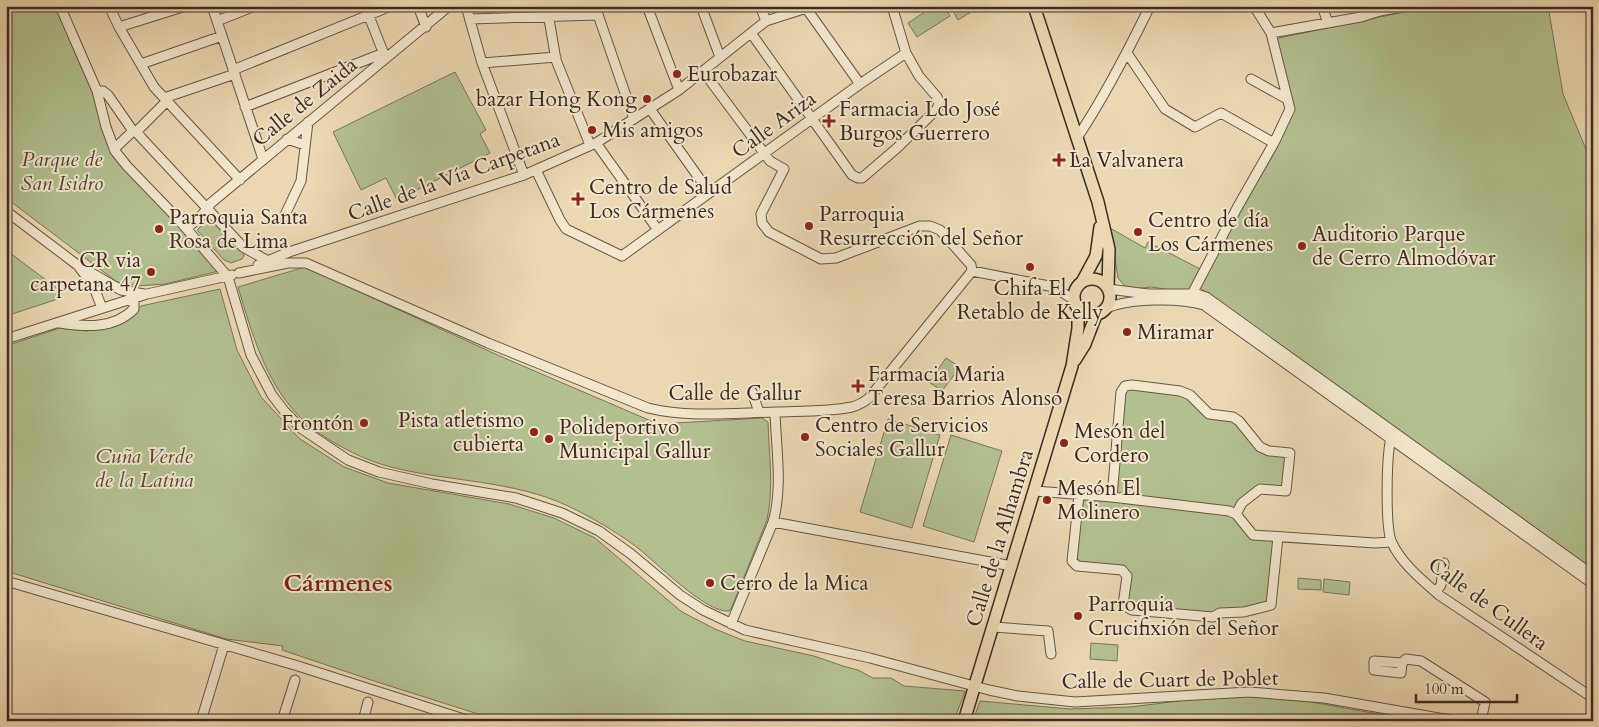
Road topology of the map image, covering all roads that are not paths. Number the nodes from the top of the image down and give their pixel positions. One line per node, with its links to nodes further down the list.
1 (109, 6): 30 (street)
2 (186, 6): 30 (street)
3 (212, 6): 26 (street)
4 (255, 6): 26 (street)
5 (365, 6): 24 (street)
6 (391, 6): 24 (street)
7 (418, 6): 29 (street)
8 (449, 6): 29 (street, Calle de Zaida)
9 (466, 6): 25 (street)
10 (647, 6): 46 (street)
11 (701, 6): 38 (street)
12 (760, 6): 27 (street)
13 (892, 6): 34 (street)
14 (1034, 6): 55 (main road)
15 (1150, 6): 35 (street)
16 (1254, 6): 32 (street)
17 (1322, 6): 28 (street)
18 (1408, 6): 21 (street)
19 (809, 7): 27 (street, Calle de la Vía Carpetana); 44 (street)
20 (65, 8): 45 (street)
21 (1379, 9): 28 (street)
22 (596, 10): 23 (street); 52 (street)
23 (554, 15): 25 (street); 37 (street)
24 (369, 16): 36 (street); 42 (street)
25 (470, 19): 39 (street)
26 (217, 20): 33 (street)
27 (766, 21): 31 (street, Calle de la Vía Carpetana)
28 (1328, 23): 32 (street)
29 (426, 26): 36 (street, Calle de Zaida)
30 (119, 27): 40 (street)
31 (751, 33): 38 (street, Calle de la Vía Carpetana); 51 (street)
32 (1271, 33): 47 (street)
33 (222, 36): 40 (street); 42 (street)
34 (906, 53): 44 (street, Calle Ariza); 51 (street)
35 (1127, 53): 55 (street); 57 (street)
36 (384, 56): 49 (street); 53 (street, Calle de Zaida)
37 (556, 57): 39 (street); 59 (street)
38 (720, 57): 41 (street, Calle de la Vía Carpetana)
39 (482, 63): 64 (street)
40 (141, 64): 48 (street)
41 (703, 71): 46 (street, Calle de la Vía Carpetana); 61 (street)
42 (234, 72): 48 (street); 49 (street)
43 (1251, 79): 47 (street)
44 (860, 84): 51 (street, Calle Ariza)
45 (97, 90): 54 (street); 60 (street)
46 (679, 90): 50 (street, Calle de la Vía Carpetana)
47 (1287, 99): 57 (street)
48 (166, 100): 54 (street); 65 (street)
49 (245, 107): 62 (street)
50 (650, 109): 52 (street, Calle de la Vía Carpetana); 66 (street)
51 (813, 118): 61 (street, Calle Ariza)
52 (634, 119): 59 (street, Calle de la Vía Carpetana)
53 (308, 122): 56 (street, Calle de Zaida); 58 (street)
54 (135, 131): 60 (street); 67 (street)
55 (1077, 138): 70 (main road)
56 (287, 140): 58 (street); 62 (street, Calle de Zaida)
57 (1274, 143): 82 (street)
58 (305, 144): 69 (street)
59 (593, 144): 63 (street, Calle de la Vía Carpetana); 72 (street)
60 (115, 150): 71 (street)
61 (764, 154): 66 (street, Calle Ariza); 75 (street)
62 (263, 160): 65 (street, Calle de Zaida)
63 (536, 170): 64 (street, Calle de la Vía Carpetana); 72 (street, Calle Ariza)
64 (524, 175): 73 (street, Calle de la Vía Carpetana)
65 (240, 180): 67 (street, Calle de Zaida)
66 (708, 192): 72 (street, Calle Ariza)
67 (208, 207): 71 (street, Calle de Zaida); 73 (street)
68 (6, 211): 74 (street)
69 (284, 217)
70 (1101, 218): 78 (main road); 79 (main road)
71 (186, 228): 77 (street)
72 (658, 230)
73 (268, 261): 76 (street, Calle de la Vía Carpetana)
74 (76, 264): 80 (street); 85 (street)
75 (972, 271): 84 (street); 93 (street, Calle de Gallur)
76 (239, 273): 77 (street, Calle de la Vía Carpetana); 92 (street, Calle de Gallur)
77 (228, 276): 81 (street, Calle de la Vía Carpetana); 108 (street, Calle de Cuart de Poblet)
78 (1082, 282): 79 (main road); 84 (main road)
79 (1108, 289): 82 (street); 86 (main road)
80 (121, 290): 81 (street); 83 (street)
81 (147, 294): 83 (street, Calle de la Vía Carpetana)
82 (1192, 294): 94 (street)
83 (134, 298): 85 (street, Calle de la Vía Carpetana); 88 (street, Calle de la Vía Carpetana)
84 (1076, 305): 87 (main road); 90 (main road, Calle de la Alhambra)
85 (102, 308): 88 (street, Calle de la Vía Carpetana)
86 (1107, 308): 87 (main road); 94 (street)
87 (1096, 315): 90 (main road, Calle de la Alhambra)
88 (57, 322): 89 (street, Calle de la Vía Carpetana)
89 (6, 339)
90 (1072, 366): 95 (main road, Calle de la Alhambra)
91 (752, 392): 92 (street)
92 (758, 412): 93 (street, Calle de Gallur)
93 (775, 412): 99 (street)
94 (1392, 435): 101 (street); 104 (street); 106 (street)
95 (1035, 491): 96 (street); 103 (main road, Calle de la Alhambra)
96 (1079, 495): 97 (street); 100 (street)
97 (1112, 497): 98 (street); 98 (street)
98 (1236, 514): 100 (street)
99 (773, 522): 103 (street); 108 (street)
100 (1278, 537): 101 (street)
101 (1391, 542): 107 (street, Calle de Cullera)
102 (1444, 563): 107 (street)
103 (1012, 566): 109 (main road, Calle de la Alhambra)
104 (1593, 575)
105 (6, 581): 110 (street)
106 (1593, 584)
107 (1436, 592): 115 (street, Calle de Cullera)
108 (731, 624): 114 (street, Calle de Cuart de Poblet)
109 (993, 627): 111 (street); 114 (main road, Calle de la Alhambra)
110 (224, 645): 117 (street); 118 (street)
111 (1051, 654)
112 (1402, 663): 125 (street)
113 (295, 680): 119 (street)
114 (975, 686): 123 (main road, Calle de la Alhambra); 124 (street, Calle de Cuart de Poblet)
115 (1593, 698)
116 (368, 702): 120 (street)
117 (438, 711): 121 (street); 122 (street)
118 (201, 721)
119 (282, 721)
120 (363, 721)
121 (435, 721)
122 (470, 721)
123 (964, 721)
124 (1456, 721)
125 (1481, 721)

